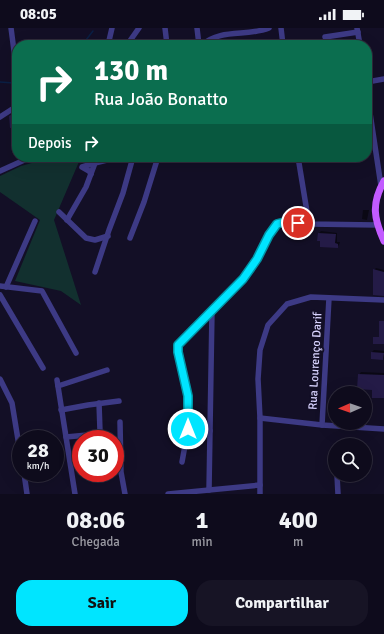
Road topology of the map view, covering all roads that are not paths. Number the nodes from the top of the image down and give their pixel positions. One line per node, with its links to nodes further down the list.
1 (11, 28): 10 (street)
2 (112, 28): 11 (street)
3 (139, 28): 12 (street)
4 (165, 28): 13 (street)
5 (197, 28): 14 (street)
6 (269, 28): 15 (street)
7 (281, 28): 16 (street)
8 (357, 30): 9 (street); 17 (street)
9 (325, 37)
10 (13, 40)
11 (109, 40)
12 (131, 40)
13 (166, 40)
14 (198, 40)
15 (210, 40)
16 (282, 40)
17 (359, 40)
18 (384, 79): 19 (street)
19 (372, 81)
20 (12, 109): 21 (street)
21 (0, 117)
22 (372, 140): 31 (street)
23 (19, 162): 29 (street)
24 (99, 162): 28 (street)
25 (132, 162): 37 (street)
26 (156, 162): 38 (street)
27 (299, 162): 35 (street)
28 (95, 163): 30 (street); 30 (street)
29 (0, 171)
30 (91, 174): 33 (street)
31 (383, 184): 36 (main road)
32 (59, 212): 33 (street)
33 (67, 220): 37 (street)
34 (36, 221): 41 (street)
35 (309, 224): 36 (street); 45 (street)
36 (377, 225): 39 (main road)
37 (108, 236): 40 (street)
38 (130, 238)
39 (384, 241)
40 (95, 272)
41 (3, 287): 46 (street)
42 (0, 295): 47 (street)
43 (329, 298): 44 (street); 53 (street); 55 (street, Rua Lourenço Darif)
44 (384, 300)
45 (212, 311): 56 (street); 59 (street)
46 (76, 353)
47 (43, 368)
48 (107, 370): 52 (street)
49 (0, 379): 58 (street)
50 (119, 402): 51 (street)
51 (100, 403): 52 (street); 60 (street)
52 (61, 410): 60 (street)
53 (260, 418): 55 (street); 64 (street)
54 (120, 422): 68 (street)
55 (322, 425): 57 (street)
56 (188, 429): 59 (street); 61 (street)
57 (384, 429)
58 (16, 430)
59 (210, 431): 65 (street)
60 (66, 437): 67 (street)
61 (182, 462)
62 (25, 482): 66 (street)
63 (337, 482): 71 (street)
64 (260, 485): 65 (street); 70 (street)
65 (209, 490): 69 (street)
66 (27, 494)
67 (75, 494)
68 (125, 494)
69 (168, 494)
70 (260, 494)
71 (338, 494)

